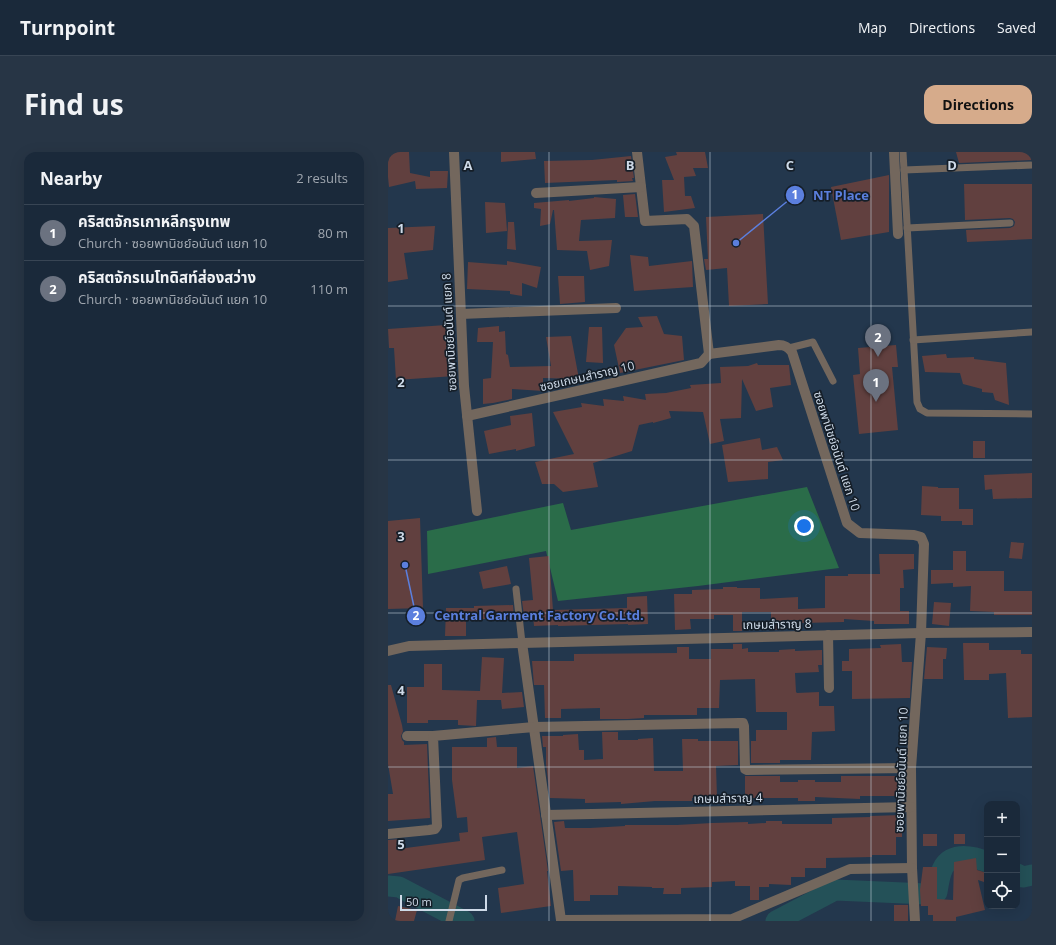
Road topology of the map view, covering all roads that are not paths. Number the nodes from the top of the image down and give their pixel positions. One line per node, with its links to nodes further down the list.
1 (454, 152): 12 (street, ซอยพานิชย์อนันต์ แยก 8)
2 (637, 152): 7 (street)
3 (894, 152): 10 (street)
4 (903, 152): 6 (lane)
5 (1032, 165): 6 (lane)
6 (904, 170): 10 (lane)
7 (641, 187): 8 (street); 16 (street)
8 (536, 193)
9 (1010, 223): 10 (lane)
10 (903, 231): 14 (lane)
11 (616, 308): 12 (street)
12 (461, 314): 19 (street, ซอยพานิชย์อนันต์ แยก 8)
13 (1032, 332): 14 (lane)
14 (913, 340): 18 (lane)
15 (789, 348): 16 (street); 17 (lane); 23 (street, ซอยพานิชย์อนันต์ แยก 10)
16 (709, 354): 19 (street, ซอยเกษมสำราญ 10)
17 (833, 381)
18 (1032, 414)
19 (467, 416): 20 (street, ซอยพานิชย์อนันต์ แยก 8)
20 (477, 511)
21 (516, 589): 25 (lane)
22 (1032, 632): 23 (street, เกษมสำราญ 8)
23 (921, 633): 24 (street, เกษมสำราญ 8); 31 (street, ซอยพานิชย์อนันต์ แยก 10)
24 (828, 635): 25 (street, เกษมสำราญ 8); 27 (street)
25 (522, 643): 26 (street, เกษมสำราญ 8); 28 (street)
26 (388, 651)
27 (829, 688)
28 (534, 727): 30 (street); 31 (street); 33 (street)
29 (407, 736): 30 (street)
30 (433, 736): 34 (street)
31 (911, 768): 32 (street, ซอยพานิชย์อนันต์ แยก 10)
32 (911, 807): 33 (street, เกษมสำราญ 4); 35 (street, ซอยพานิชย์อนันต์ แยก 10)
33 (546, 815): 37 (street)
34 (388, 834)
35 (912, 868): 37 (street); 39 (street, ซอยพานิชย์อนันต์ แยก 10)
36 (502, 870): 38 (lane)
37 (561, 920)
38 (449, 921)
39 (915, 921)

